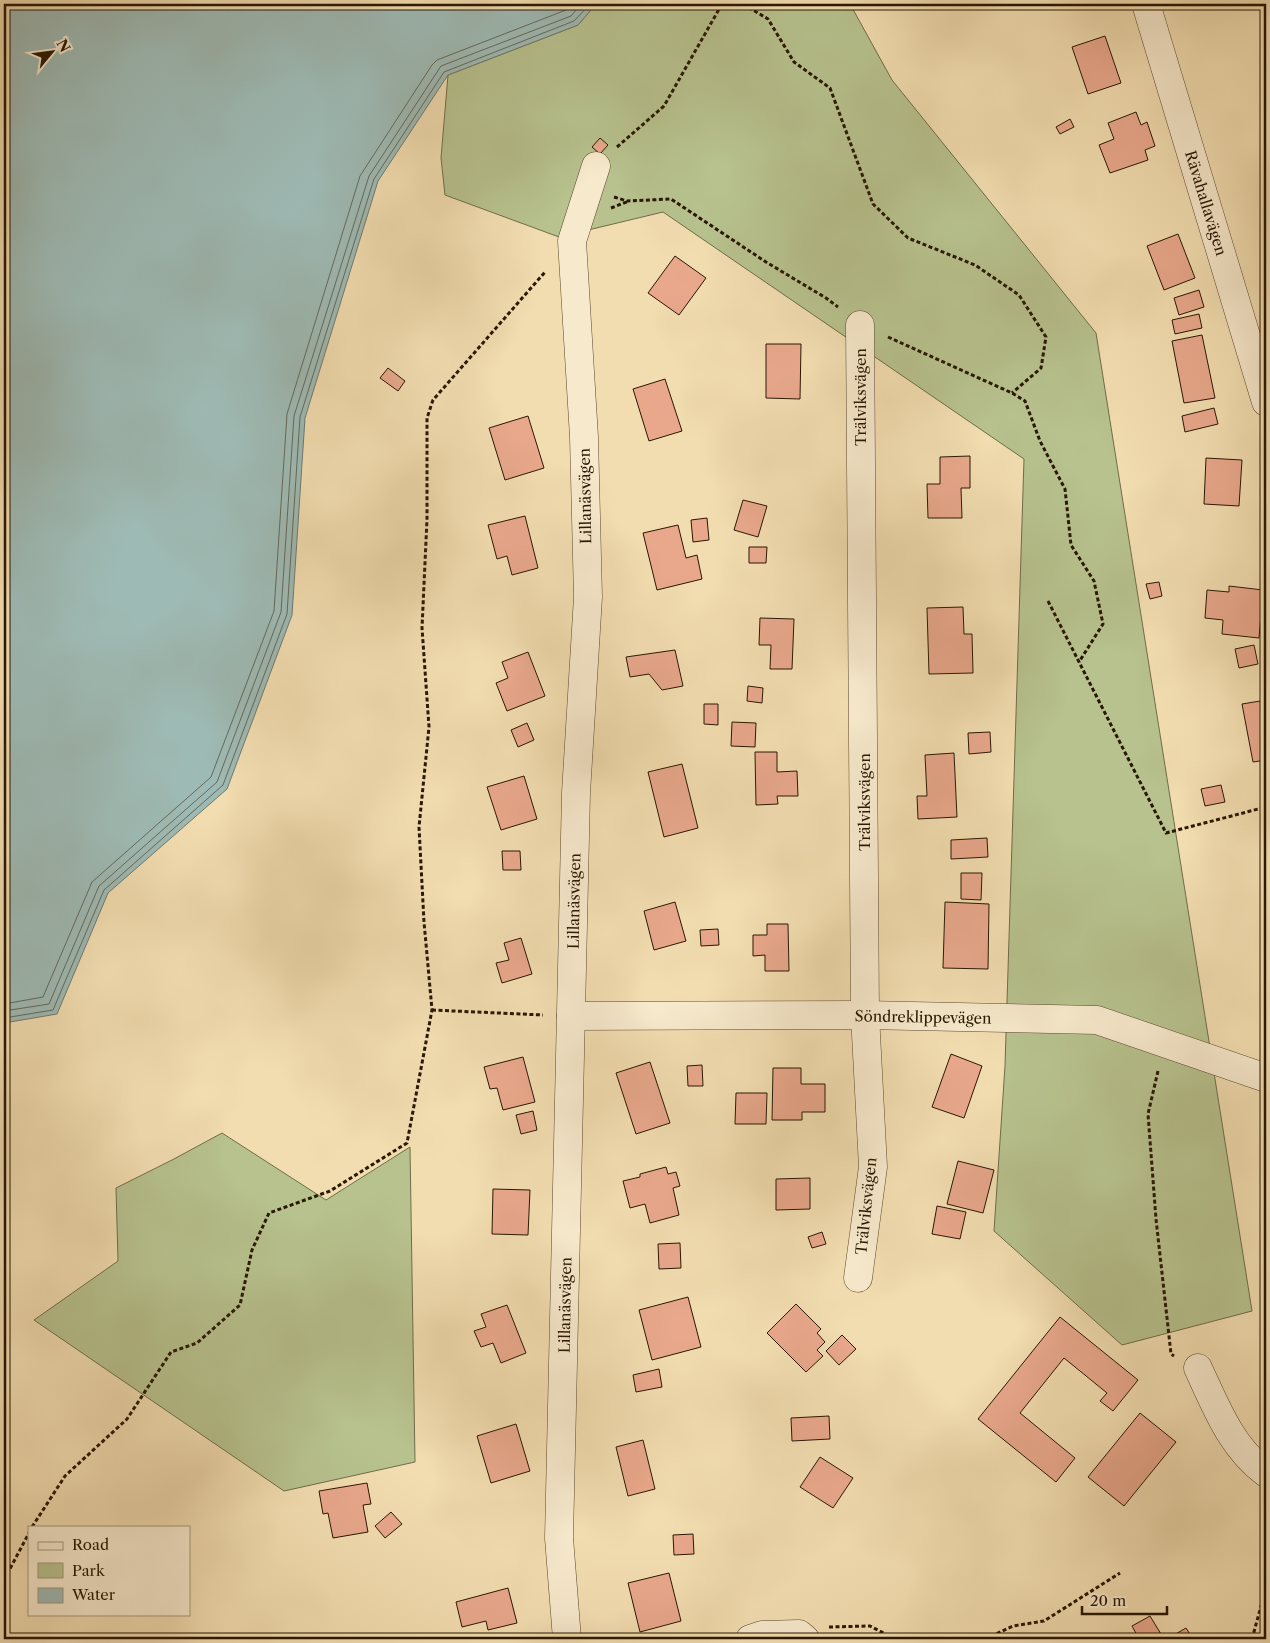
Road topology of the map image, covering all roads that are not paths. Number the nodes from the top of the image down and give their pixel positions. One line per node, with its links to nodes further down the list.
1 (1146, 4): 4 (street, Rävahallavägen)
2 (592, 178): 6 (street, Lillanäsvägen)
3 (860, 324): 5 (street, Trälviksvägen)
4 (1266, 402)
5 (865, 1015): 6 (street, Söndreklippevägen); 7 (street, Söndreklippevägen); 8 (street, Trälviksvägen)
6 (571, 1016): 12 (street, Lillanäsvägen)
7 (1266, 1078)
8 (858, 1278)
9 (1198, 1368): 10 (street)
10 (1266, 1473)
11 (804, 1638): 13 (street)
12 (567, 1639)
13 (750, 1639)

